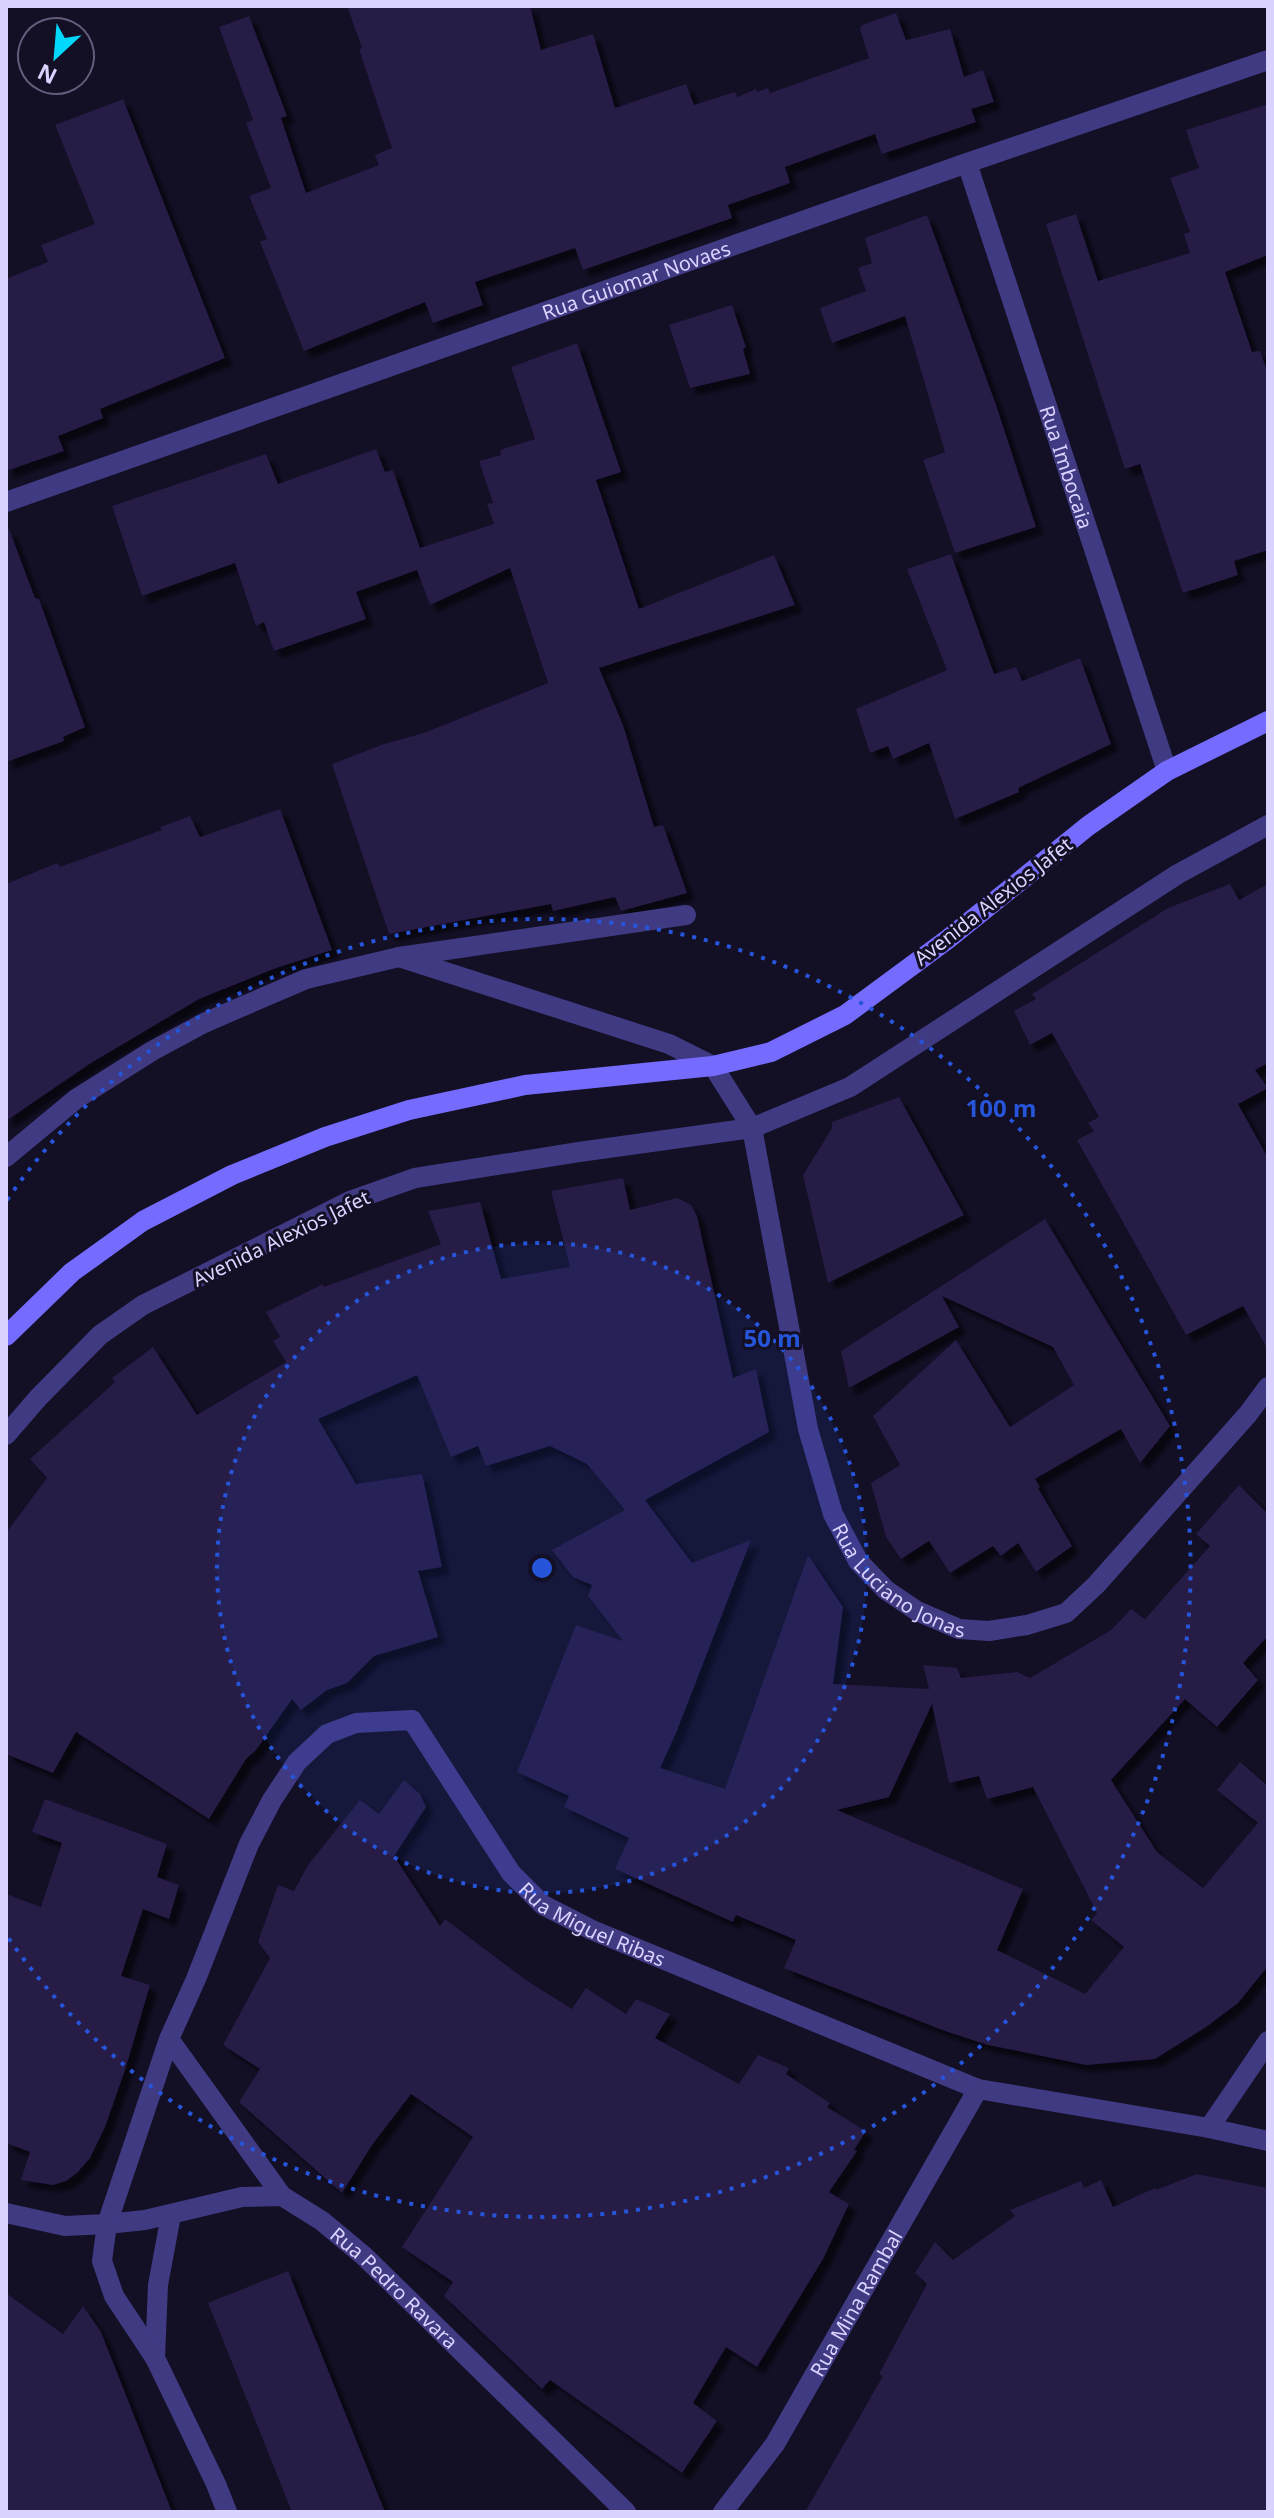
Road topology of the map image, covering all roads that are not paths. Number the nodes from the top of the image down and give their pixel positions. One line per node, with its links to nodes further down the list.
1 (1268, 60): 2 (street, Rua Guiomar Novaes)
2 (967, 163): 3 (street, Rua Guiomar Novaes); 5 (street, Rua Imbocaia)
3 (6, 502)
4 (1268, 721): 5 (main road, Avenida Alexios Jafet)
5 (1167, 771): 9 (main road, Avenida Alexios Jafet)
6 (1268, 825): 10 (street, Avenida Alexios Jafet)
7 (686, 915): 8 (street)
8 (399, 957): 9 (street); 11 (street)
9 (713, 1066): 10 (street); 12 (main road, Avenida Alexios Jafet)
10 (752, 1128): 13 (street, Rua Luciano Jonas); 14 (street, Avenida Alexios Jafet)
11 (6, 1157)
12 (6, 1336)
13 (1268, 1387)
14 (6, 1435)
15 (169, 2039): 17 (street, Rua Miguel Ribas); 20 (street); 23 (street, Rua Miguel Ribas)
16 (1268, 2041): 18 (street)
17 (978, 2089): 18 (street, Rua Miguel Ribas); 27 (street, Rua Mina Rambal)
18 (1209, 2128): 19 (street, Rua Miguel Ribas)
19 (1268, 2141)
20 (282, 2196): 22 (street); 26 (street, Rua Pedro Ravara)
21 (6, 2213): 23 (street)
22 (171, 2215): 23 (street); 24 (street, Rua Miguel Ribas)
23 (107, 2224): 24 (street, Rua Miguel Ribas)
24 (155, 2358): 25 (street, Rua Miguel Ribas)
25 (227, 2512)
26 (626, 2512)
27 (723, 2512)

